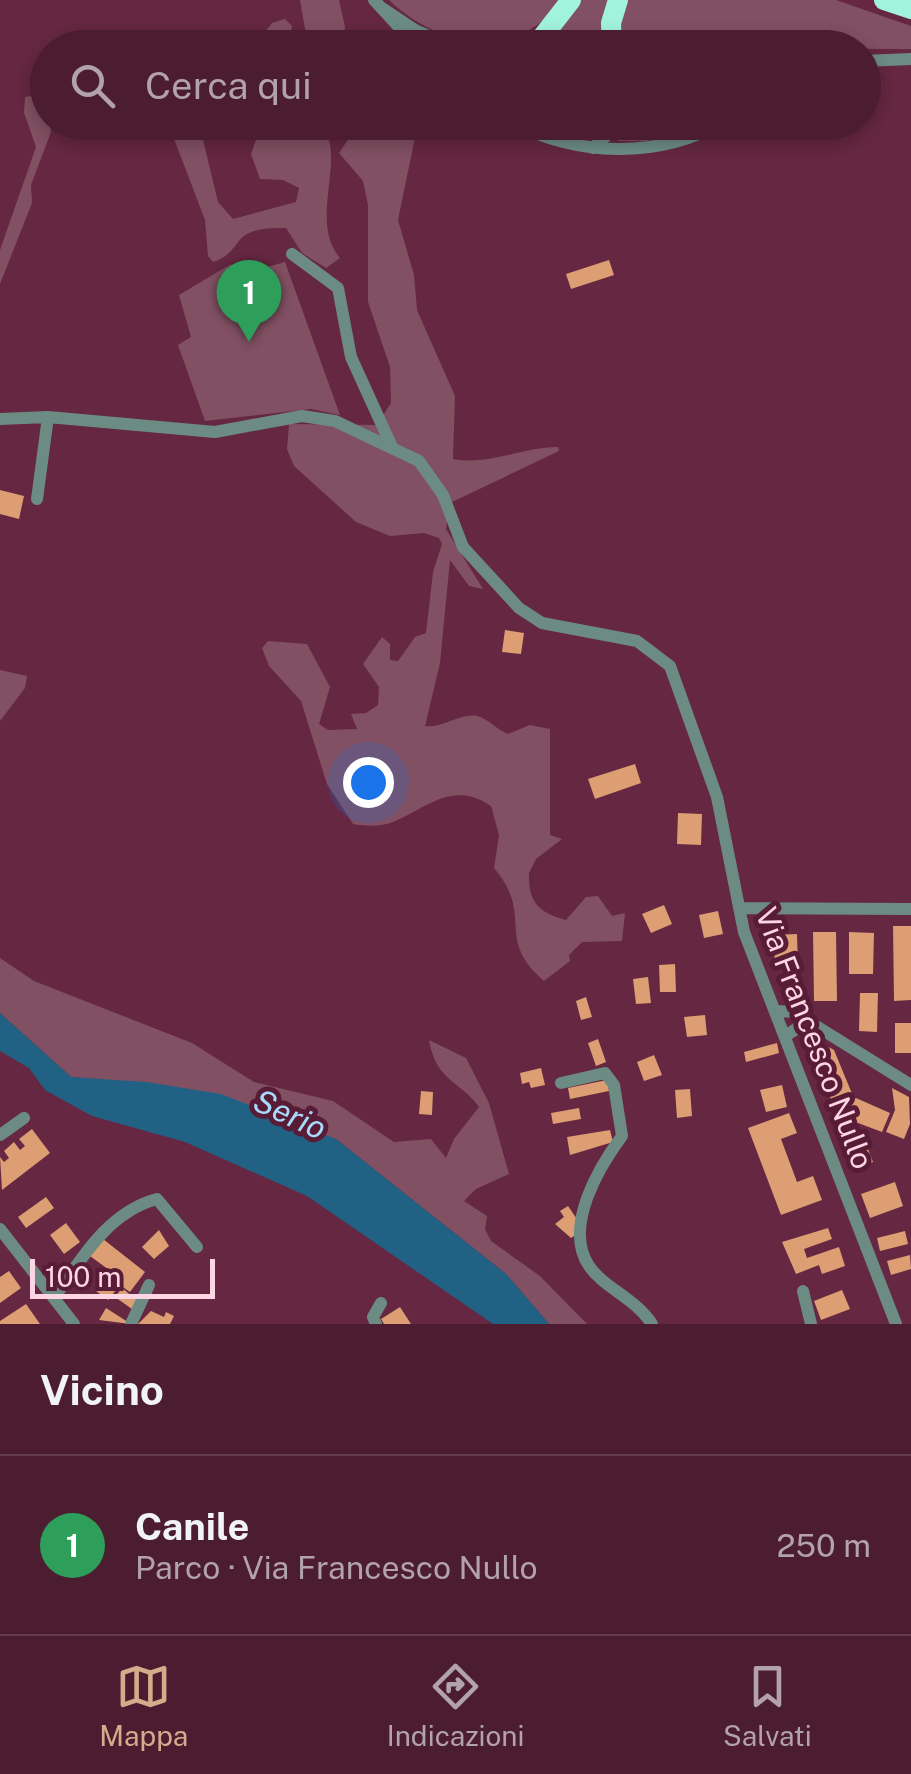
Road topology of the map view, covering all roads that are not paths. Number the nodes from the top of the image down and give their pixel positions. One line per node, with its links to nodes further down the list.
1 (571, 0): 8 (highway)
2 (618, 0): 9 (highway)
3 (884, 0): 5 (highway)
4 (378, 4): 6 (street); 7 (street)
5 (911, 9)
6 (402, 30)
7 (416, 30)
8 (546, 30)
9 (611, 30)
10 (911, 58): 11 (street)
11 (881, 60)
12 (559, 140): 15 (street)
13 (602, 140): 15 (street)
14 (685, 140): 15 (street)
15 (593, 148)
16 (292, 254): 19 (street, Via Francesco Nullo)
17 (48, 417): 18 (street, Via Francesco Nullo); 19 (street, Via Francesco Nullo); 20 (street)
18 (0, 419)
19 (392, 447): 21 (street, Via Francesco Nullo)
20 (37, 499)
21 (739, 908): 22 (street); 23 (street, Via Francesco Nullo)
22 (911, 908)
23 (777, 1011): 24 (street); 25 (street, Via Francesco Nullo)
24 (808, 1020): 25 (street); 27 (street)
25 (787, 1035): 41 (street, Via Francesco Nullo)
26 (561, 1083): 39 (street)
27 (911, 1085)
28 (24, 1118): 29 (street)
29 (0, 1135)
30 (0, 1229): 34 (street)
31 (197, 1247): 34 (street)
32 (149, 1285): 37 (street)
33 (803, 1291): 40 (street)
34 (54, 1298): 36 (street)
35 (381, 1303): 38 (street)
36 (74, 1324)
37 (131, 1324)
38 (376, 1324)
39 (652, 1324)
40 (810, 1324)
41 (896, 1324)

